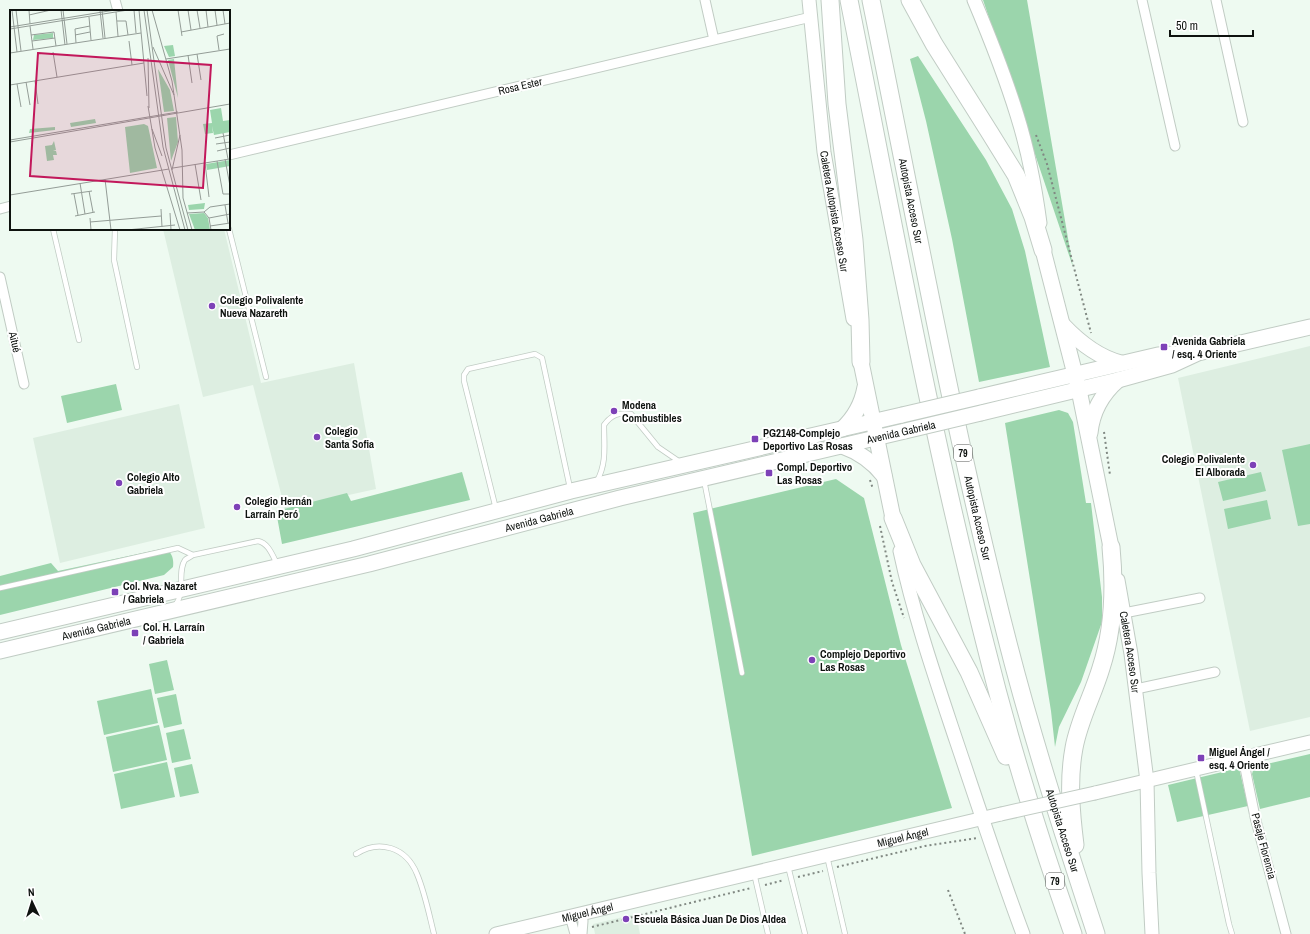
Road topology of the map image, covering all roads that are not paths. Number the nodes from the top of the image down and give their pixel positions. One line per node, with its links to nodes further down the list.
1 (115, 0): 11 (street)
2 (705, 0): 13 (street)
3 (809, 0): 12 (main road, Caletera Autopista Acceso Sur)
4 (830, 0): 28 (highway)
5 (849, 0): 67 (highway, Autopista Acceso Sur / 79)
6 (871, 0): 72 (highway, Autopista Acceso Sur / 79)
7 (910, 0): 22 (highway)
8 (974, 0): 22 (main road)
9 (1142, 0): 15 (street)
10 (1216, 0): 14 (street)
11 (118, 10)
12 (811, 17): 13 (street, Rosa Ester); 28 (main road, Caletera Autopista Acceso Sur)
13 (714, 40): 16 (street, Rosa Ester)
14 (1243, 122)
15 (1176, 146)
16 (230, 155)
17 (10, 206): 18 (street)
18 (0, 209)
19 (53, 230): 26 (lane)
20 (115, 230): 30 (lane)
21 (229, 230): 32 (lane)
22 (1043, 250): 24 (main road)
23 (0, 277): 34 (street, Aitué)
24 (1062, 324): 29 (main road); 31 (main road)
25 (1310, 327): 27 (main road)
26 (79, 340)
27 (1198, 353): 29 (main road, Avenida Gabriela); 33 (main road, Avenida Gabriela)
28 (861, 362): 35 (main road, Caletera Autopista Acceso Sur)
29 (1121, 363): 31 (main road, Avenida Gabriela)
30 (137, 367)
31 (1075, 374): 36 (main road, Caletera Acceso Sur); 37 (main road, Avenida Gabriela, bridge)
32 (266, 377)
33 (1118, 380): 36 (main road, Avenida Gabriela); 40 (main road)
34 (24, 384)
35 (866, 385): 37 (main road, Caletera Autopista Acceso Sur); 38 (main road)
36 (1079, 390): 39 (main road, Avenida Gabriela, bridge); 40 (main road, Caletera Acceso Sur)
37 (873, 422): 38 (main road, Avenida Gabriela); 39 (main road)
38 (842, 429): 42 (main road, Avenida Gabriela)
39 (876, 438): 41 (main road, Avenida Gabriela); 43 (main road)
40 (1089, 440): 49 (main road, Caletera Acceso Sur)
41 (842, 446): 43 (main road); 44 (main road, Avenida Gabriela)
42 (685, 464): 45 (main road, Avenida Gabriela); 45 (lane)
43 (884, 477): 48 (main road)
44 (704, 478): 55 (main road, Avenida Gabriela); 60 (lane)
45 (594, 486): 46 (main road, Avenida Gabriela)
46 (571, 491): 47 (main road, Avenida Gabriela); 47 (lane)
47 (497, 511): 51 (main road, Avenida Gabriela)
48 (893, 518): 66 (main road); 67 (highway)
49 (1111, 547): 56 (main road, Caletera Acceso Sur); 72 (highway)
50 (193, 555): 51 (lane); 52 (lane); 53 (lane)
51 (278, 567): 53 (main road, Avenida Gabriela)
52 (0, 588)
53 (181, 590): 55 (lane); 57 (main road, Avenida Gabriela)
54 (1200, 598): 56 (street)
55 (167, 612): 58 (main road, Avenida Gabriela)
56 (1124, 613): 61 (main road, Caletera Acceso Sur)
57 (0, 632)
58 (0, 651)
59 (1215, 672): 61 (street)
60 (742, 673)
61 (1136, 689): 65 (main road, Caletera Acceso Sur)
62 (1310, 742): 63 (main road, Miguel Ángel)
63 (1243, 758): 64 (main road, Miguel Ángel); 86 (street, Pasaje Florencia)
64 (1196, 769): 65 (main road, Miguel Ángel); 85 (lane)
65 (1147, 781): 66 (main road, Miguel Ángel, bridge); 84 (main road, Caletera Acceso Sur)
66 (982, 818): 69 (main road, Miguel Ángel); 81 (main road)
67 (1038, 828): 82 (highway, Autopista Acceso Sur / 79)
68 (356, 854): 75 (lane)
69 (827, 855): 70 (main road, Miguel Ángel); 80 (lane)
70 (788, 864): 71 (main road, Miguel Ángel); 79 (lane)
71 (754, 872): 73 (main road, Miguel Ángel); 78 (lane)
72 (1085, 899): 83 (highway, Autopista Acceso Sur / 79)
73 (576, 915): 74 (street); 76 (main road, Miguel Ángel); 77 (street)
74 (583, 931)
75 (434, 934)
76 (496, 934)
77 (575, 934)
78 (768, 934)
79 (805, 934)
80 (845, 934)
81 (1023, 934)
82 (1073, 934)
83 (1096, 934)
84 (1152, 934)
85 (1232, 934)
86 (1286, 934)

